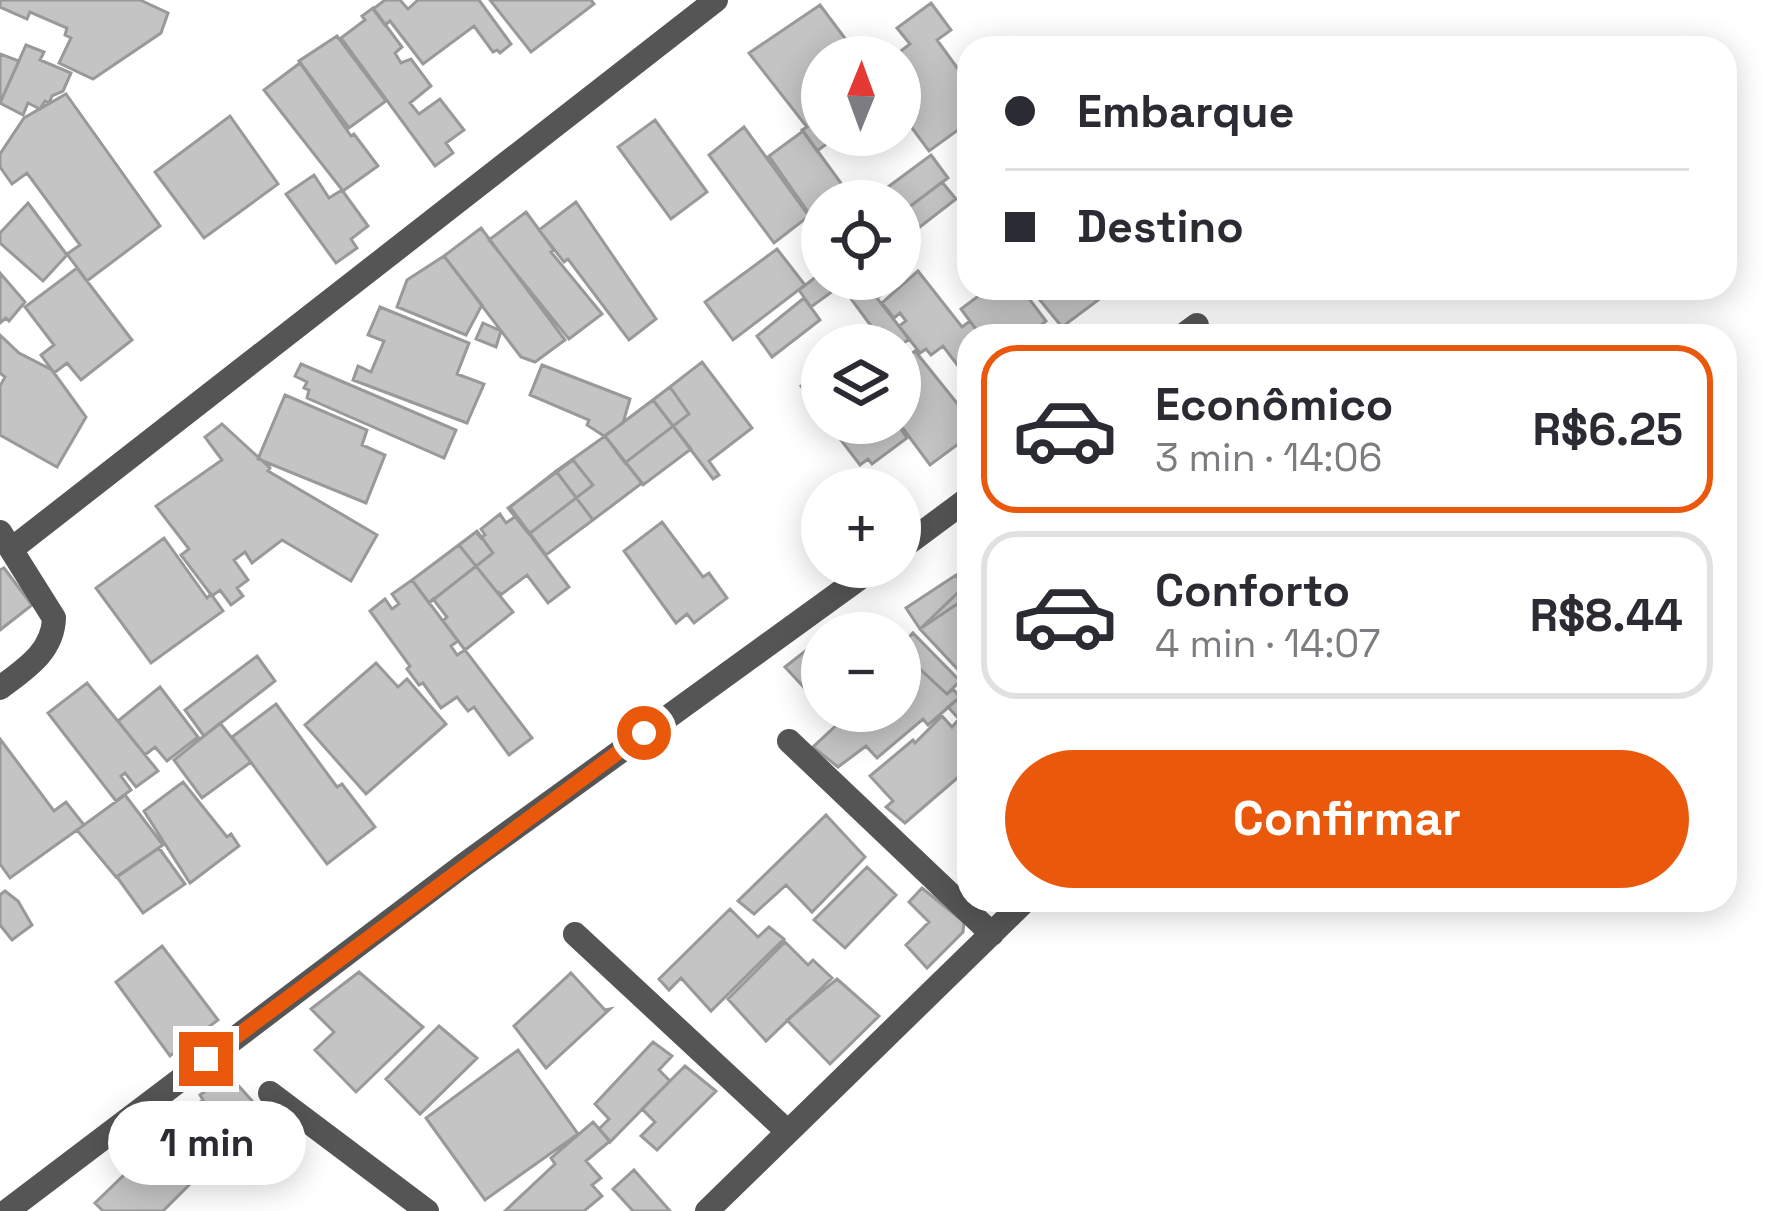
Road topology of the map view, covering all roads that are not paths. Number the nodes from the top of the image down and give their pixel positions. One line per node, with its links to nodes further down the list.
1 (716, 0): 4 (street)
2 (957, 507): 3 (street)
3 (921, 533)
4 (6, 540): 6 (street)
5 (845, 588): 15 (street)
6 (0, 688)
7 (790, 741): 8 (street)
8 (957, 901)
9 (969, 912): 12 (street)
10 (1014, 912): 12 (street)
11 (574, 934): 14 (street)
12 (992, 934): 14 (street)
13 (270, 1094): 16 (street)
14 (788, 1132): 17 (street)
15 (7, 1211)
16 (427, 1211)
17 (707, 1211)

